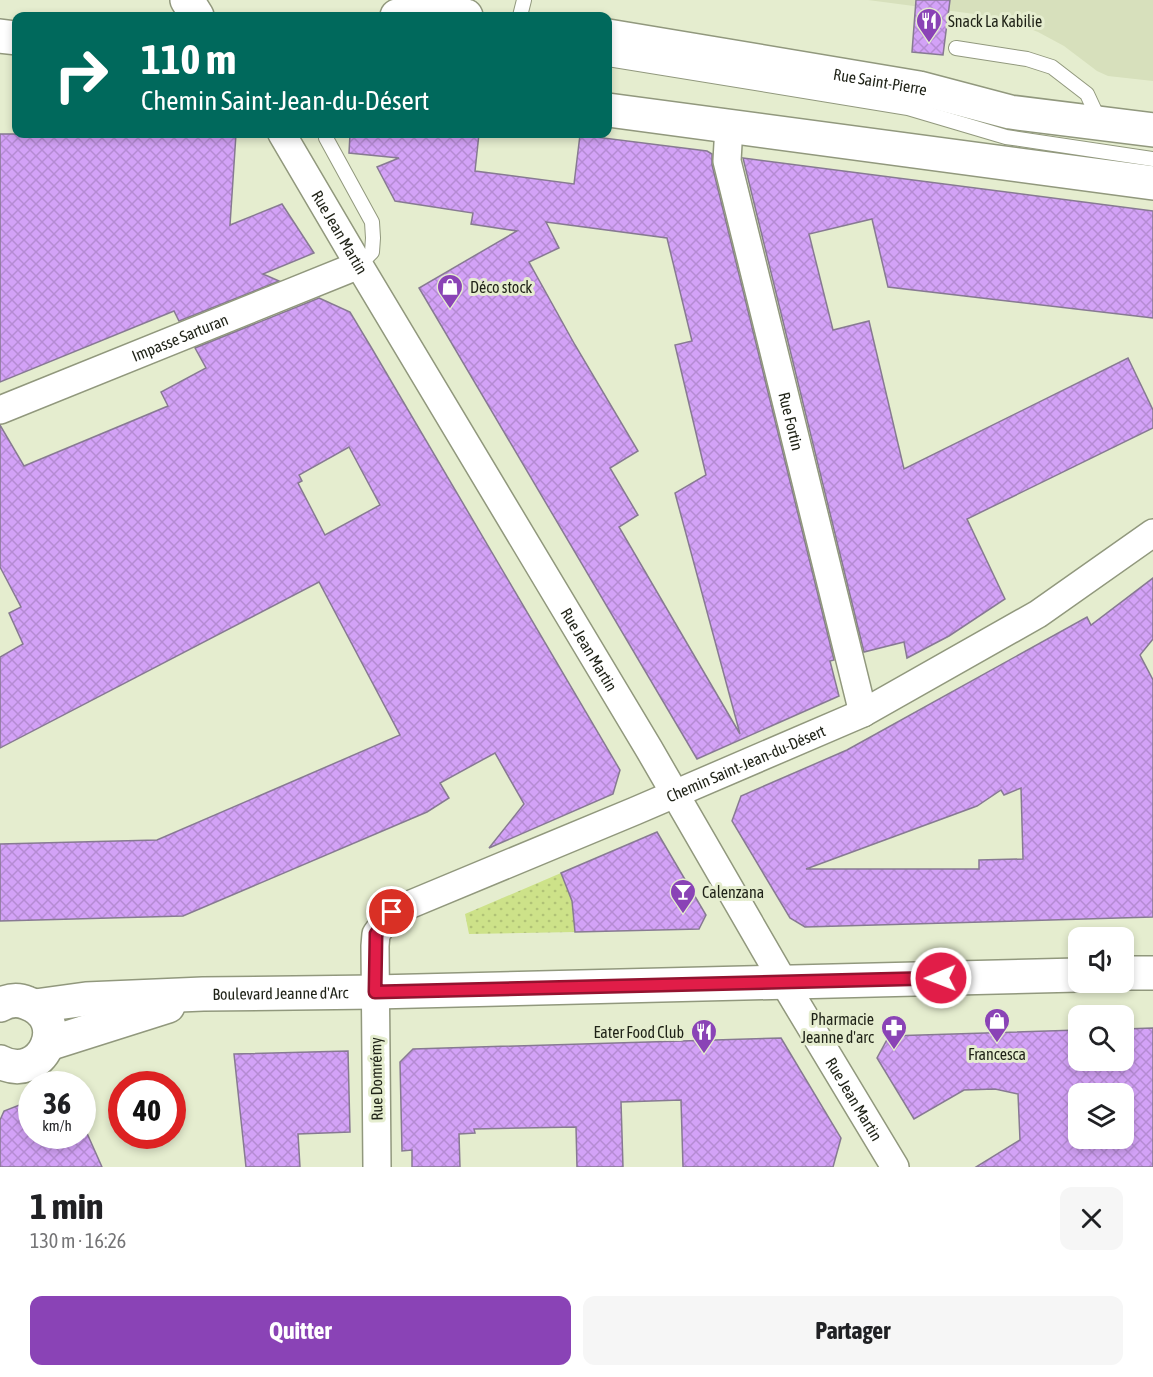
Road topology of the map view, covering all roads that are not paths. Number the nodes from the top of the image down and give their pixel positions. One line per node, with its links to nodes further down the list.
1 (420, 0): 2 (street)
2 (453, 12)
3 (612, 37): 7 (street, Rue Saint-Pierre)
4 (956, 48): 7 (lane)
5 (612, 59): 12 (lane)
6 (612, 111): 8 (street)
7 (1101, 124): 9 (street, Rue Saint-Pierre)
8 (729, 126): 13 (street); 17 (street, Rue Fortin)
9 (1153, 130)
10 (284, 138): 14 (street, Rue Jean Martin)
11 (326, 138): 14 (lane)
12 (1153, 159)
13 (1153, 183)
14 (359, 265): 15 (street, Impasse Sarturan); 18 (street, Rue Jean Martin)
15 (0, 410)
16 (1153, 533): 17 (street, Chemin Saint-Jean-du-Désert)
17 (863, 713): 18 (street, Chemin Saint-Jean-du-Désert)
18 (676, 794): 22 (street, Rue Jean Martin); 23 (street, Chemin Saint-Jean-du-Désert)
19 (1153, 972): 20 (street)
20 (1134, 973)
21 (1068, 975): 22 (street, Boulevard Jeanne d'Arc)
22 (783, 981): 23 (street, Boulevard Jeanne d'Arc); 29 (street, Rue Jean Martin)
23 (375, 992): 24 (street, Boulevard Jeanne d'Arc); 30 (street, Rue Domrémy)
24 (203, 994): 26 (street, Boulevard Jeanne d'Arc); 27 (street, Boulevard Jeanne d'Arc)
25 (1, 1004): 26 (street, Boulevard Jeanne d'Arc)
26 (35, 1006): 27 (street)
27 (48, 1044): 28 (street, Boulevard Jeanne d'Arc)
28 (1, 1063)
29 (891, 1165)
30 (377, 1167)

